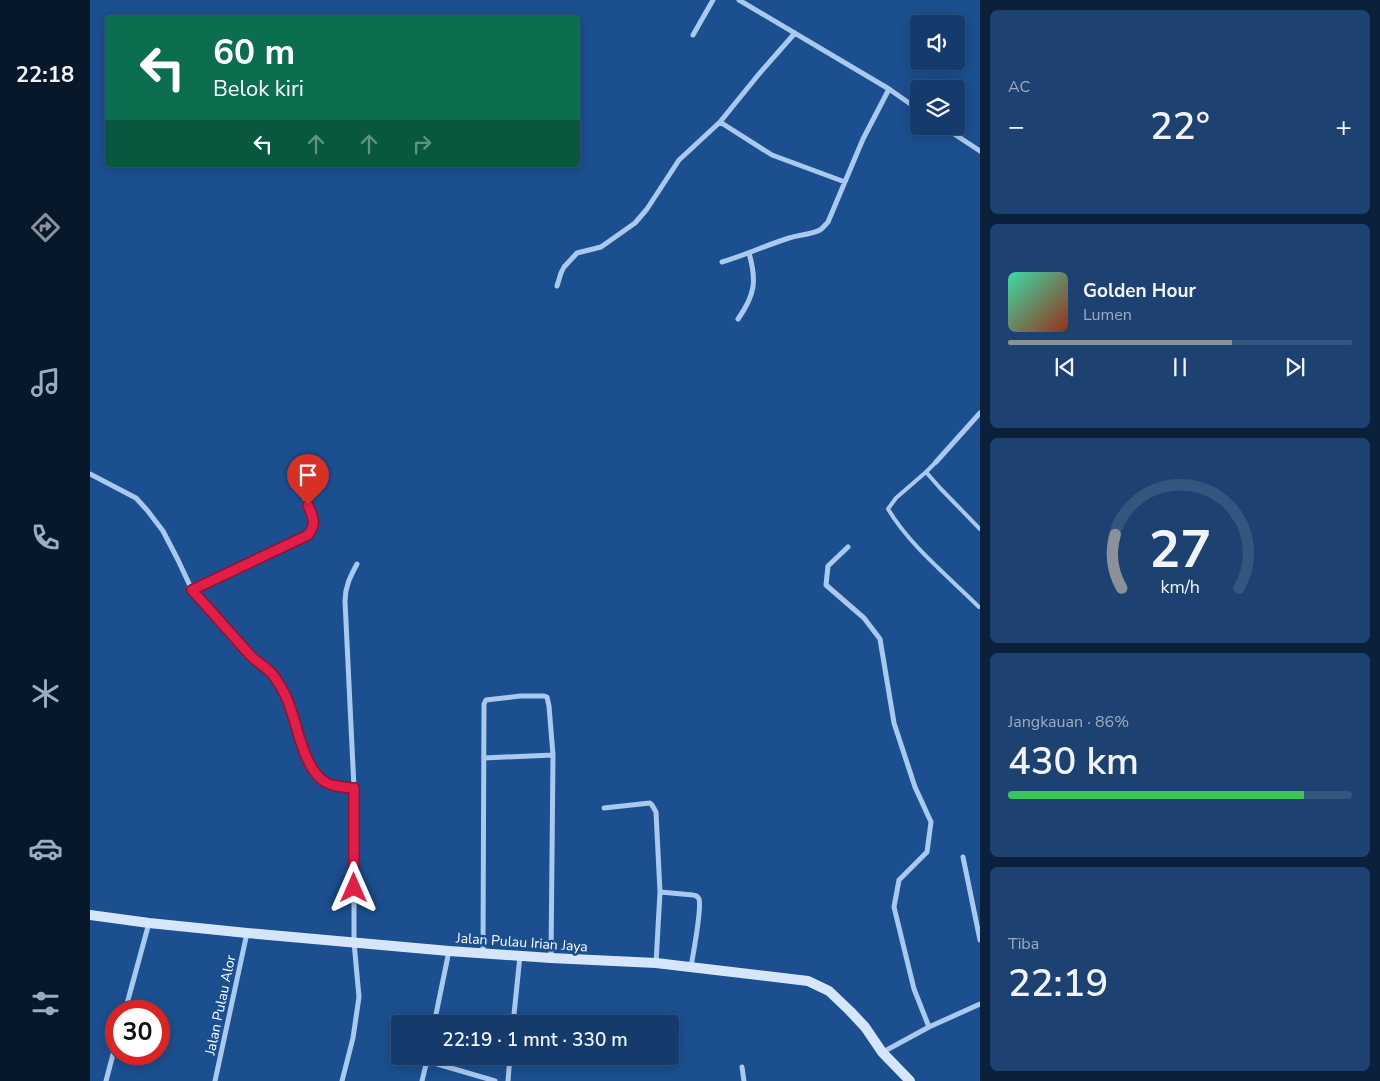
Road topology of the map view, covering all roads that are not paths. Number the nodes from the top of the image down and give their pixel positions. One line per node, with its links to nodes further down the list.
1 (713, 0): 4 (street)
2 (739, 0): 3 (street)
3 (795, 33): 5 (street); 7 (street)
4 (693, 36)
5 (889, 89): 6 (street); 10 (street)
6 (910, 104)
7 (720, 122): 10 (street); 13 (street)
8 (956, 135): 9 (street)
9 (980, 151)
10 (845, 182): 11 (street)
11 (749, 253): 12 (street); 14 (street)
12 (722, 262)
13 (557, 286)
14 (738, 319)
15 (980, 413): 16 (street)
16 (936, 462): 17 (lane)
17 (926, 472): 20 (lane); 24 (lane)
18 (90, 474): 23 (street)
19 (302, 491): 23 (street)
20 (980, 529)
21 (848, 547): 46 (street)
22 (357, 564): 27 (street)
23 (192, 590): 27 (street)
24 (979, 607)
25 (553, 755): 26 (street); 26 (street); 39 (street)
26 (484, 758): 37 (street)
27 (354, 788): 35 (street)
28 (604, 808): 30 (street)
29 (963, 857): 34 (street)
30 (660, 892): 40 (street); 41 (street)
31 (90, 916): 32 (street, Jalan Pulau Irian Jaya)
32 (149, 923): 33 (street, Jalan Pulau Irian Jaya); 42 (street)
33 (247, 933): 35 (street, Jalan Pulau Irian Jaya); 54 (street, Jalan Pulau Alor)
34 (980, 940)
35 (354, 942): 36 (street, Jalan Pulau Irian Jaya); 55 (street)
36 (449, 951): 37 (street, Jalan Pulau Irian Jaya); 44 (street)
37 (483, 952): 38 (street, Jalan Pulau Irian Jaya)
38 (520, 955): 39 (street, Jalan Pulau Irian Jaya); 45 (street)
39 (551, 958): 40 (street, Jalan Pulau Irian Jaya)
40 (656, 963): 41 (street, Jalan Pulau Irian Jaya)
41 (691, 968): 47 (street, Jalan Pulau Irian Jaya)
42 (128, 1000)
43 (980, 1004): 46 (street)
44 (436, 1015)
45 (514, 1015)
46 (929, 1027): 47 (street)
47 (882, 1052): 60 (street, Jalan Pulau Irian Jaya)
48 (110, 1065): 53 (street)
49 (426, 1065): 56 (street)
50 (446, 1065): 57 (street)
51 (509, 1065): 58 (street)
52 (742, 1066): 59 (street)
53 (106, 1081)
54 (215, 1081)
55 (342, 1081)
56 (422, 1081)
57 (495, 1081)
58 (508, 1081)
59 (744, 1081)
60 (910, 1081)

